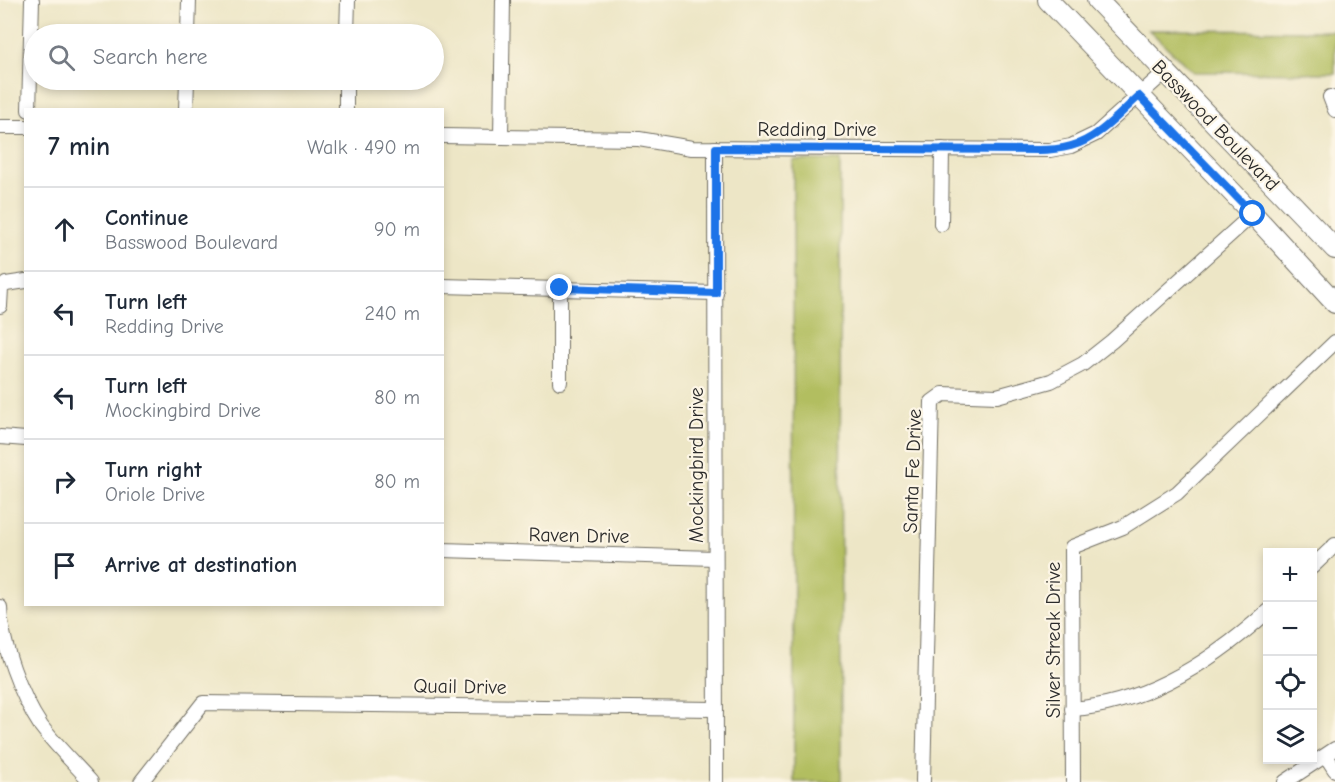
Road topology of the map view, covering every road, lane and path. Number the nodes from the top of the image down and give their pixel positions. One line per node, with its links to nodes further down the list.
1 (32, 0): 7 (street)
2 (189, 0): 8 (street)
3 (348, 0): 9 (street)
4 (504, 0): 21 (street)
5 (1048, 0): 14 (main road, Basswood Boulevard)
6 (1097, 0): 10 (main road, Basswood Boulevard)
7 (31, 24)
8 (188, 24)
9 (347, 24)
10 (1165, 72): 14 (street, Redding Drive); 26 (main road, Basswood Boulevard)
11 (30, 90): 15 (street)
12 (187, 90): 16 (street)
13 (346, 90): 17 (street)
14 (1139, 96): 23 (street, Redding Drive); 24 (main road, Basswood Boulevard)
15 (29, 108)
16 (186, 108)
17 (346, 108)
18 (0, 127): 19 (street)
19 (24, 127)
20 (444, 136): 21 (street, Redding Drive)
21 (501, 137): 22 (street, Redding Drive)
22 (716, 148): 23 (street, Redding Drive); 31 (street, Mockingbird Drive)
23 (942, 149): 25 (street)
24 (1253, 214): 32 (main road, Basswood Boulevard); 51 (street, Santa Fe Drive)
25 (941, 224)
26 (1335, 249)
27 (24, 281): 29 (street)
28 (444, 286): 30 (street)
29 (1, 288): 33 (street)
30 (560, 288): 31 (street); 35 (street)
31 (716, 293): 40 (street, Mockingbird Drive)
32 (1335, 303)
33 (0, 306)
34 (1335, 342): 45 (street, Silver Streak Drive)
35 (560, 382)
36 (0, 437): 37 (street)
37 (24, 439)
38 (1335, 545): 41 (street)
39 (444, 550): 40 (street, Raven Drive)
40 (716, 558): 44 (street, Mockingbird Drive)
41 (1317, 562)
42 (0, 607): 48 (street)
43 (1263, 615): 45 (street)
44 (716, 709): 49 (street, Quail Drive); 50 (street, Mockingbird Drive)
45 (1072, 709): 52 (street, Silver Streak Drive)
46 (1330, 752): 47 (street); 53 (street)
47 (1335, 770)
48 (91, 782)
49 (141, 782)
50 (716, 782)
51 (923, 782)
52 (1072, 782)
53 (1285, 782)

